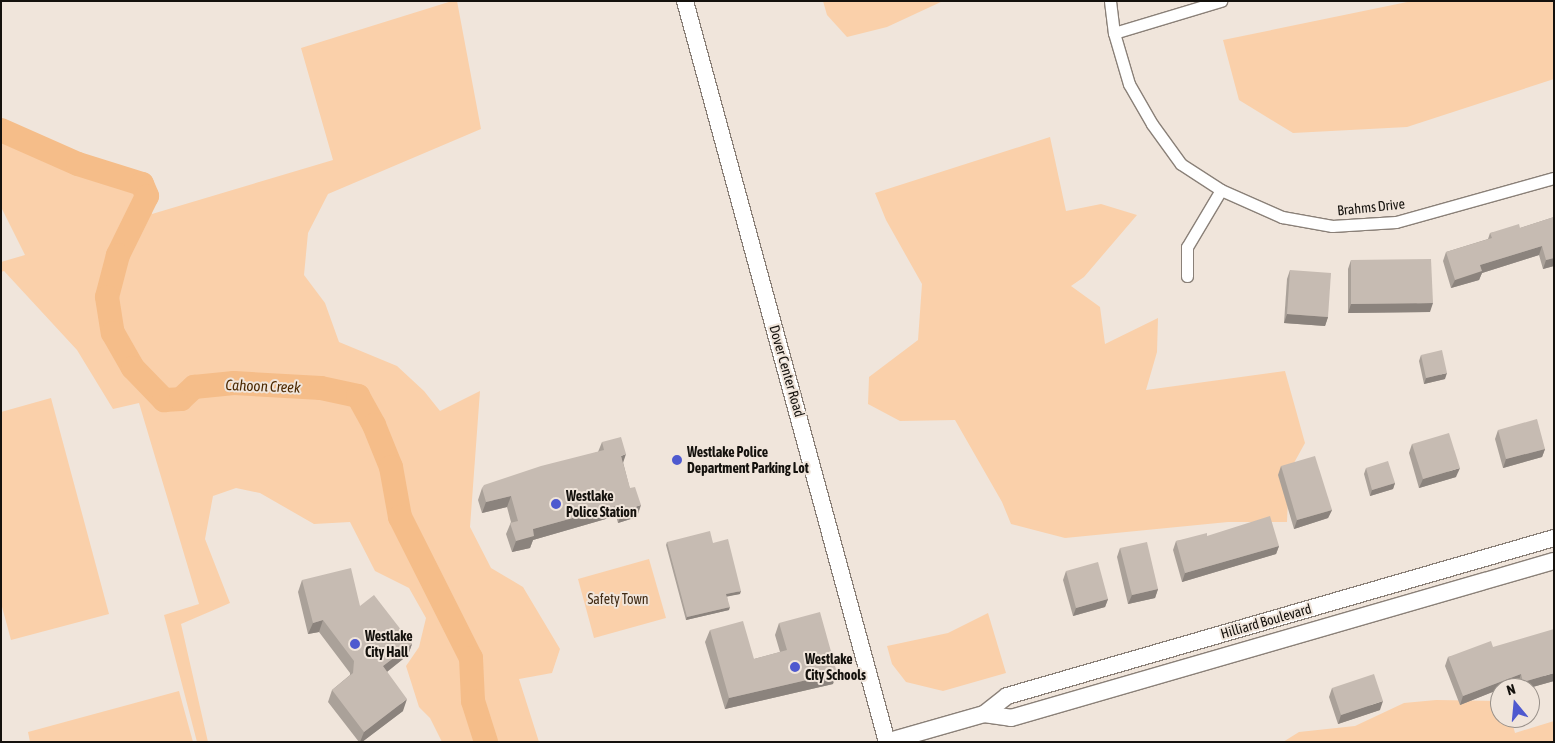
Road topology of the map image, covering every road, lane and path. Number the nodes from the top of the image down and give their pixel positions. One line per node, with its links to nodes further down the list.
1 (685, 1): 11 (main road, Dover Center Road)
2 (1110, 1): 4 (street, Brahms Drive)
3 (1221, 1): 4 (street)
4 (1114, 33): 6 (street, Brahms Drive)
5 (1554, 178): 6 (street, Brahms Drive)
6 (1221, 190): 7 (street)
7 (1187, 276)
8 (1554, 538): 10 (main road, Hilliard Boulevard)
9 (1554, 561): 10 (main road, Hilliard Boulevard)
10 (984, 714): 11 (main road, Hilliard Boulevard)
11 (887, 742)

